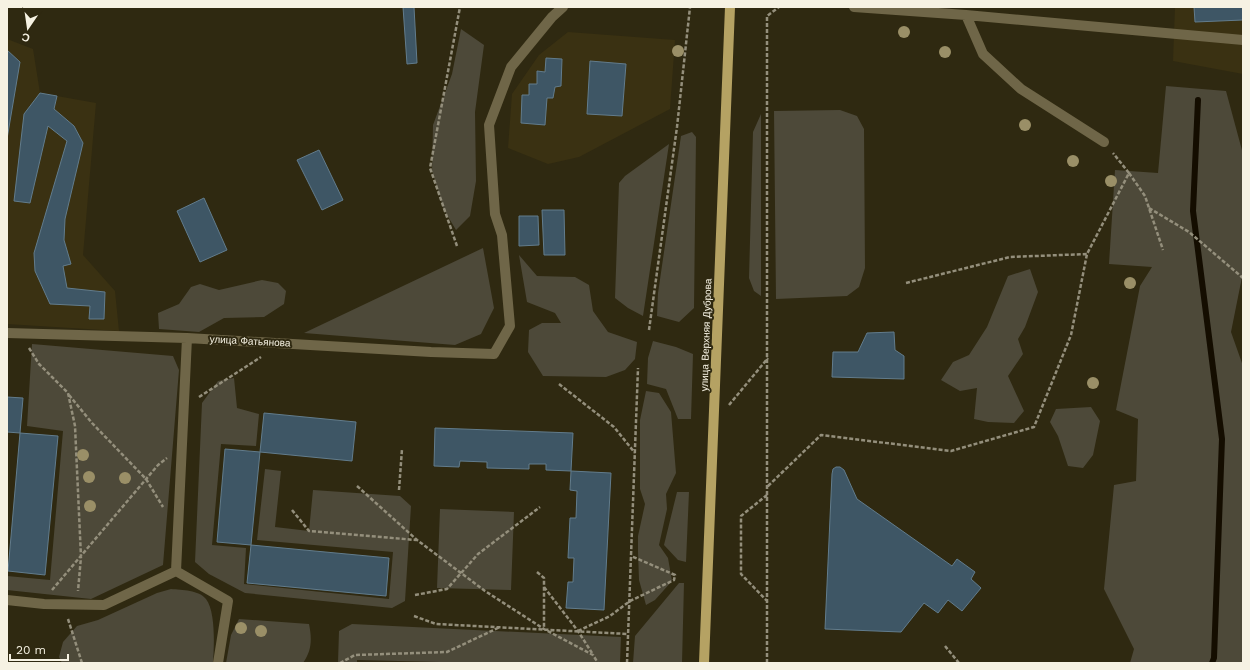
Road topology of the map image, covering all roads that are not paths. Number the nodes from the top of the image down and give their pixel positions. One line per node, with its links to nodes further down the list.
1 (563, 7): 8 (street, улица Фатьянова)
2 (730, 7): 12 (main road, улица Верхняя Дуброва)
3 (854, 7): 4 (street)
4 (966, 15): 5 (street); 6 (street)
5 (1243, 40)
6 (1104, 142)
7 (7, 334): 8 (street, улица Фатьянова)
8 (187, 338): 9 (street)
9 (176, 571): 10 (street); 11 (street)
10 (7, 600)
11 (218, 663)
12 (704, 663)

